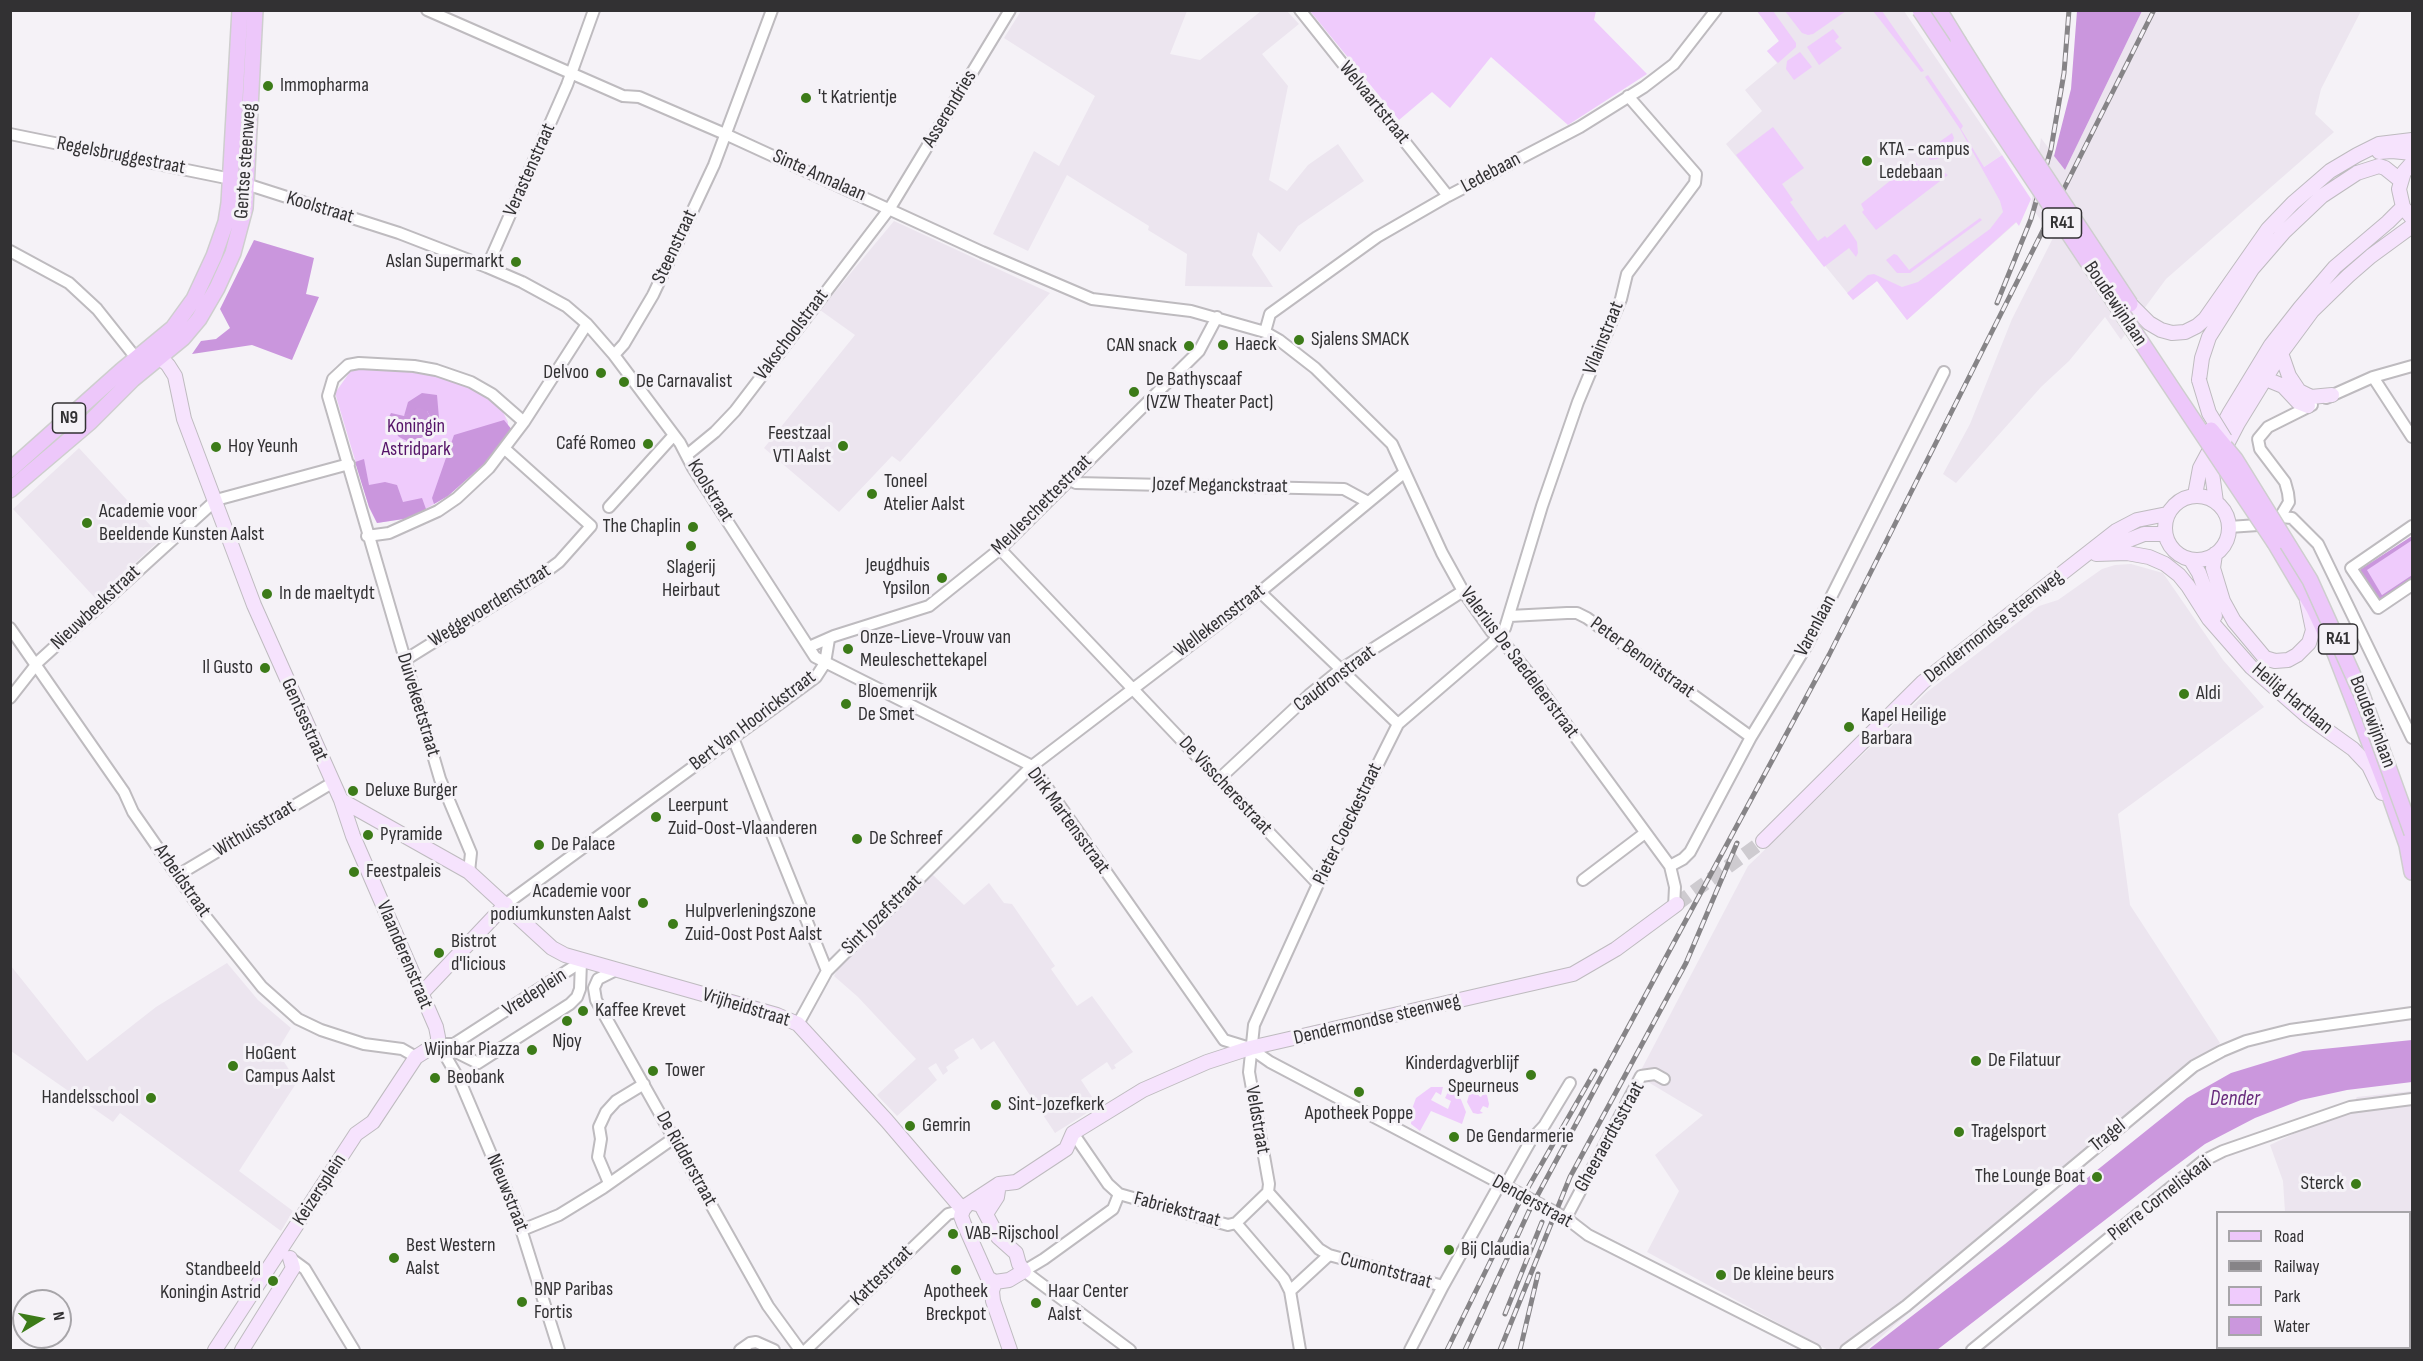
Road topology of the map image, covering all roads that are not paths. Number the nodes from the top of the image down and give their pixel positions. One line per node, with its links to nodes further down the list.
1 (240, 10): 19 (main road, Gentse steenweg / N9)
2 (255, 10): 21 (main road, Gentse steenweg / N9)
3 (427, 10): 11 (street, Sinte Annalaan)
4 (594, 10): 11 (street, Verastenstraat)
5 (772, 10): 14 (street, Steenstraat)
6 (1010, 10): 24 (street, Asserendries)
7 (1300, 10): 22 (street, Welvaartstraat)
8 (1716, 10): 12 (street, Ledebaan)
9 (1920, 10): 73 (main road, Boudewijnlaan / R41, bridge)
10 (1939, 10): 29 (main road, Boudewijnlaan / R41, bridge)
11 (570, 72): 14 (street, Sinte Annalaan); 28 (street, Verastenstraat)
12 (1628, 96): 22 (street, Ledebaan); 74 (street, Vilainstraat)
13 (10, 134): 19 (street, Regelsbruggestraat)
14 (725, 134): 24 (street, Sinte Annalaan); 35 (street, Steenstraat)
15 (2412, 140): 17 (street, Boudewijnlaan)
16 (2412, 153): 17 (street)
17 (2357, 155): 29 (street, Boudewijnlaan)
18 (2412, 163): 20 (street)
19 (231, 179): 21 (main road); 33 (main road, Gentse steenweg / N9)
20 (2400, 180): 23 (street); 48 (street, Boudewijnlaan, bridge)
21 (246, 184): 28 (street, Koolstraat); 33 (main road, Gentse steenweg / N9)
22 (1448, 196): 32 (street, Ledebaan)
23 (2403, 207): 25 (street); 54 (street)
24 (890, 208): 30 (street, Sinte Annalaan); 47 (street, Vakschoolstraat)
25 (2412, 218)
26 (2412, 226): 34 (street)
27 (10, 251): 36 (street)
28 (487, 267): 31 (street, Koolstraat)
29 (2130, 304): 48 (main road, Boudewijnlaan / R41, bridge)
30 (1217, 317): 32 (street, Valerius De Saedeleerstraat); 52 (street, Meuleschettestraat)
31 (587, 324): 35 (street, Koolstraat); 43 (street)
32 (1265, 332): 51 (street, Valerius De Saedeleerstraat)
33 (155, 352): 36 (main road, N9); 55 (street, Gentsestraat)
34 (2281, 353): 40 (street); 41 (street)
35 (614, 355): 44 (street, Koolstraat)
36 (141, 364): 50 (main road, N9); 53 (main road, N9)
37 (2412, 366): 39 (street)
38 (1944, 372): 87 (street, Varenlaan)
39 (2373, 377): 41 (street); 45 (street)
40 (2266, 379): 42 (street); 57 (street)
41 (2332, 395): 42 (street)
42 (2308, 406): 60 (street)
43 (524, 422): 46 (street); 49 (street, Duivekeetstraat)
44 (674, 435): 47 (street, Koolstraat); 58 (street)
45 (2412, 437)
46 (506, 449): 64 (street); 80 (street, Weggevoerdenstraat)
47 (687, 455): 79 (street, Koolstraat)
48 (2235, 459): 96 (main road, Boudewijnlaan / R41, bridge)
49 (349, 464): 55 (street); 64 (street, Duivekeetstraat)
50 (10, 470)
51 (1405, 472): 56 (street, Wellekensstraat); 71 (street, Valerius De Saedeleerstraat)
52 (1070, 480): 56 (street, Jozef Meganckstraat); 65 (street, Meuleschettestraat)
53 (10, 490)
54 (2195, 495): 57 (street); 59 (street)
55 (216, 500): 82 (street, Nieuwbeekstraat); 93 (street, Gentsestraat)
56 (1368, 502): 72 (street, Wellekensstraat)
57 (2216, 502): 62 (street)
58 (609, 507)
59 (2168, 514): 63 (street); 69 (street, Dendermondse steenweg)
60 (2280, 517): 62 (street); 89 (street)
61 (2412, 526): 70 (street)
62 (2229, 527): 67 (street)
63 (2165, 534): 66 (street, Dendermondse steenweg); 68 (street)
64 (368, 536): 80 (street, Duivekeetstraat)
65 (1000, 549): 77 (street, Meuleschettestraat); 84 (street, De Visscherestraat)
66 (2096, 554): 69 (street, Dendermondse steenweg); 78 (street, Heilig Hartlaan)
67 (2215, 554): 68 (street); 73 (street, Boudewijnlaan)
68 (2191, 560): 78 (street, Heilig Hartlaan)
69 (2072, 566): 97 (street, Dendermondse steenweg)
70 (2412, 585)
71 (1463, 591): 76 (street, Valerius De Saedeleerstraat); 83 (street, Caudronstraat)
72 (1260, 592): 83 (street); 84 (street, Wellekensstraat)
73 (2306, 600): 100 (main road, Boudewijnlaan / R41)
74 (1510, 616): 76 (street); 87 (street, Peter Benoitstraat)
75 (10, 628): 82 (street, Arbeidstraat)
76 (1498, 637): 86 (street, Pieter Coeckestraat); 95 (street, Valerius De Saedeleerstraat)
77 (829, 639): 79 (street, Meuleschettestraat); 81 (street)
78 (2233, 645): 90 (street, Heilig Hartlaan)
79 (809, 647): 81 (street, Koolstraat)
80 (405, 660): 99 (street, Duivekeetstraat)
81 (825, 663): 88 (street, Bert Van Hoorickstraat); 91 (street, Dirk Martensstraat)
82 (35, 666): 85 (street, Nieuwbeekstraat); 101 (street, Arbeidstraat)
83 (1341, 670): 86 (street); 92 (street, Caudronstraat)
84 (1133, 688): 91 (street, Wellekensstraat); 92 (street, De Visscherestraat)
85 (10, 699)
86 (1398, 724): 103 (street, Pieter Coeckestraat)
87 (1751, 737): 98 (street, Varenlaan)
88 (733, 738): 104 (street, Bert Van Hoorickstraat); 107 (street)
89 (2412, 738)
90 (2353, 749): 100 (street, Boudewijnlaan)
91 (1032, 766): 107 (street, Sint Jozefstraat); 113 (street, Dirk Martensstraat)
92 (1218, 780): 103 (street, De Visscherestraat)
93 (332, 783): 94 (street, Gentsestraat); 101 (street, Withuisstraat)
94 (341, 800): 99 (street); 109 (street, Vlaanderenstraat)
95 (1646, 833): 98 (street, Valerius De Saedeleerstraat); 102 (street)
96 (2412, 833)
97 (1763, 841)
98 (1670, 866): 105 (street, Valerius De Saedeleerstraat)
99 (469, 872): 104 (street)
100 (2412, 873)
101 (178, 875): 114 (street, Arbeidstraat)
102 (1583, 880)
103 (1318, 884): 113 (street, Pieter Coeckestraat)
104 (506, 904): 106 (street, Vrijheidstraat); 109 (street)
105 (1675, 905): 113 (street, Dendermondse steenweg)
106 (581, 962): 108 (street, Vrijheidstraat); 112 (street, Vredeplein); 112 (street, Vredeplein)
107 (827, 970): 111 (street, Sint Jozefstraat)
108 (614, 971): 111 (street, Vrijheidstraat); 117 (street, De Ridderstraat)
109 (421, 994): 112 (street, Vlaanderenstraat)
110 (2412, 1013): 150 (street, Tragel)
111 (798, 1023): 126 (street, Vrijheidstraat)
112 (438, 1043): 114 (street, Keizersplein); 130 (street, Nieuwstraat)
113 (1250, 1048): 119 (street, Dendermondse steenweg); 123 (street, Denderstraat); 124 (street, Veldstraat)
114 (416, 1057): 131 (street, Keizersplein)
115 (1664, 1079): 128 (street, Gheeraerdtsstraat)
116 (1570, 1083): 123 (street)
117 (644, 1084): 120 (street, De Ridderstraat); 121 (street)
118 (2412, 1099): 151 (street, Pierre Corneliskaai)
119 (1073, 1133): 122 (street); 125 (street)
120 (674, 1138): 121 (street); 143 (street, De Ridderstraat)
121 (609, 1183): 130 (street)
122 (999, 1185): 126 (street); 127 (street)
123 (1502, 1185): 128 (street, Denderstraat); 135 (street)
124 (1268, 1192): 129 (street); 132 (street)
125 (1119, 1194): 129 (street, Fabriekstraat); 133 (street)
126 (968, 1206): 127 (street, Vrijheidstraat); 134 (street); 144 (street, Kattestraat)
127 (986, 1214): 133 (street, Vrijheidstraat)
128 (1566, 1218): 149 (street, Denderstraat)
129 (1236, 1223): 136 (street)
130 (522, 1230): 140 (street, Nieuwstraat)
131 (285, 1255): 137 (street, Keizersplein); 138 (street, Keizersplein); 139 (street)
132 (1329, 1255): 135 (street, Cumontstraat); 136 (street)
133 (1023, 1271): 134 (street); 146 (street)
134 (996, 1282): 145 (street)
135 (1443, 1286): 148 (street)
136 (1290, 1291): 147 (street)
137 (215, 1350)
138 (242, 1350)
139 (354, 1350)
140 (559, 1350)
141 (740, 1350): 142 (street)
142 (774, 1350)
143 (800, 1350)
144 (806, 1350)
145 (1010, 1350)
146 (1130, 1350)
147 (1300, 1350)
148 (1410, 1350)
149 (1815, 1350)
150 (1846, 1350)
151 (1972, 1350)

